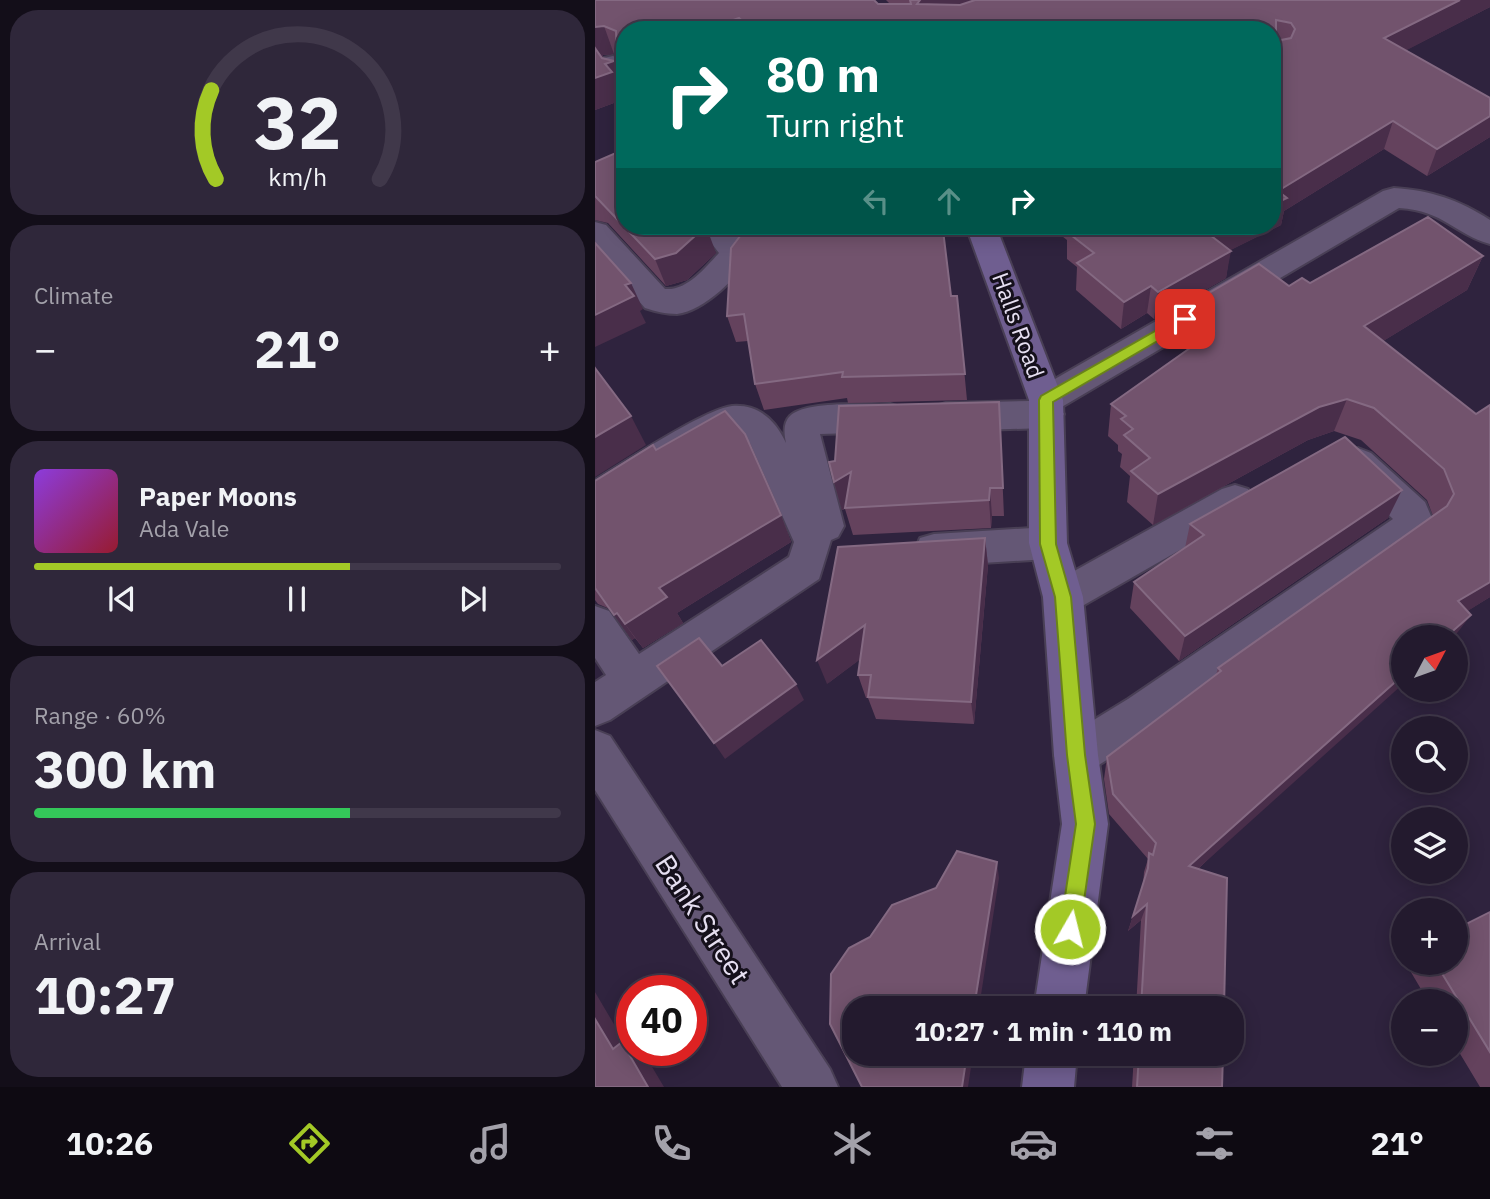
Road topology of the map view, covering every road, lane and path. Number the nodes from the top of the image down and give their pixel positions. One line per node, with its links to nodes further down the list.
1 (595, 232): 3 (street)
2 (1490, 234): 5 (street)
3 (721, 235)
4 (984, 235): 5 (street, Halls Road)
5 (1046, 407): 9 (street, Halls Road); 11 (street)
6 (1322, 452): 17 (street)
7 (1265, 484): 12 (street)
8 (595, 498): 14 (street)
9 (1048, 544): 10 (street); 12 (street, Halls Road)
10 (898, 552)
11 (846, 555)
12 (1063, 597): 17 (street, Halls Road)
13 (595, 624): 14 (street)
14 (633, 680): 15 (street)
15 (595, 706)
16 (595, 751): 20 (street, Bank Street)
17 (1076, 755): 18 (street, Halls Road)
18 (1061, 996)
19 (1051, 1066): 21 (street)
20 (812, 1087)
21 (1048, 1087)

